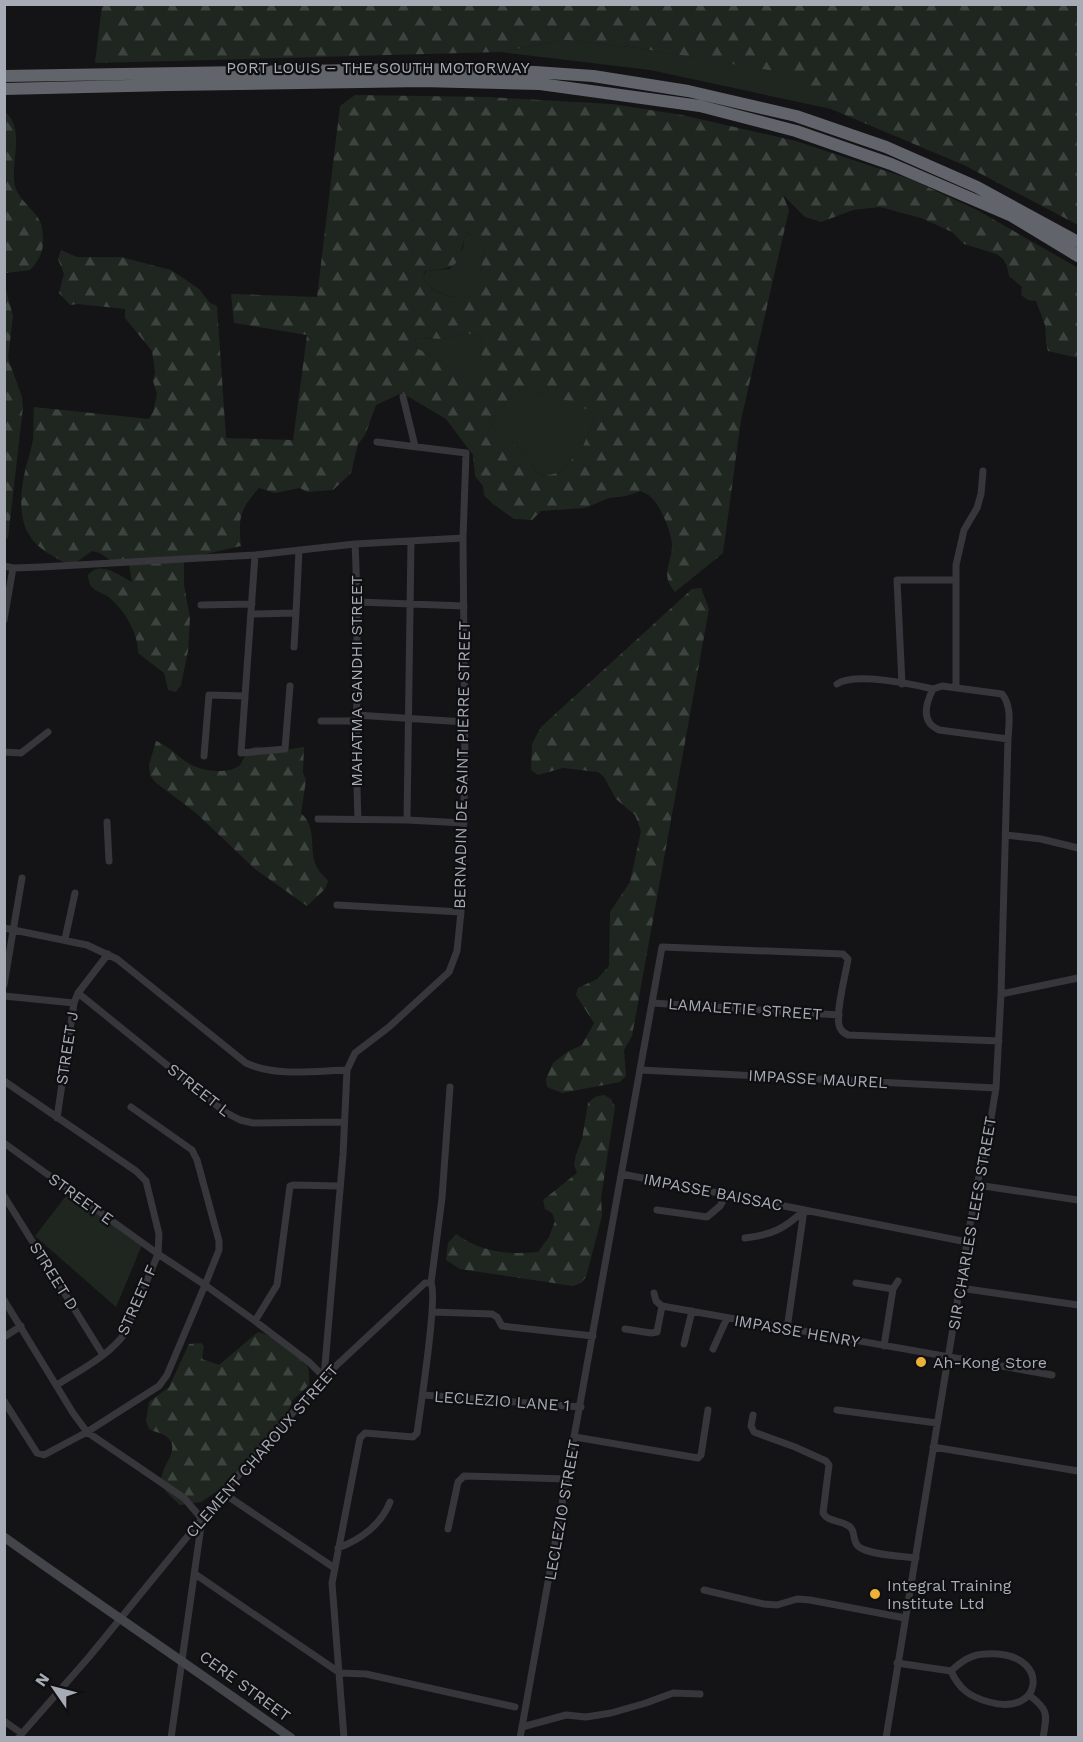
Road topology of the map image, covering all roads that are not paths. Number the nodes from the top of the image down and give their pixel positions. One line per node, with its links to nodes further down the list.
1 (4, 76): 3 (highway, PORT LOUIS – THE SOUTH MOTORWAY)
2 (4, 89): 4 (highway, PORT LOUIS – THE SOUTH MOTORWAY)
3 (1078, 242)
4 (1078, 256)
5 (403, 397): 7 (street)
6 (377, 442): 7 (street)
7 (415, 446): 9 (street, BERNADIN DE SAINT PIERRE STREET)
8 (983, 471): 16 (street)
9 (463, 538): 10 (street); 21 (street, BERNADIN DE SAINT PIERRE STREET)
10 (411, 541): 11 (street); 19 (street)
11 (355, 544): 12 (street); 17 (street, MAHATMA GANDHI STREET)
12 (299, 550): 13 (street); 22 (street)
13 (255, 555): 15 (street); 18 (street)
14 (4, 566): 15 (street)
15 (13, 568): 24 (street)
16 (955, 580): 27 (street); 29 (street)
17 (358, 602): 19 (street); 32 (street, MAHATMA GANDHI STREET)
18 (252, 604): 20 (street); 23 (street)
19 (411, 604): 21 (street); 33 (street)
20 (201, 605)
21 (464, 606): 35 (street, BERNADIN DE SAINT PIERRE STREET)
22 (296, 613): 23 (street); 25 (street)
23 (251, 614): 31 (street)
24 (4, 620)
25 (294, 646)
26 (837, 684): 27 (street, SIR CHARLES LEES STREET)
27 (902, 684): 30 (street, SIR CHARLES LEES STREET)
28 (290, 687): 31 (street)
29 (956, 688): 30 (street, SIR CHARLES LEES STREET); 37 (street, SIR CHARLES LEES STREET)
30 (933, 689): 37 (street)
31 (245, 696): 39 (street)
32 (356, 718): 33 (street); 34 (street); 41 (street, MAHATMA GANDHI STREET)
33 (409, 718): 35 (street); 42 (street)
34 (321, 721)
35 (465, 722): 44 (street, BERNADIN DE SAINT PIERRE STREET)
36 (48, 732): 38 (street)
37 (1008, 739): 45 (street, SIR CHARLES LEES STREET)
38 (4, 752)
39 (204, 756)
40 (318, 819): 41 (street)
41 (358, 819): 42 (street)
42 (407, 820): 44 (street)
43 (107, 822): 47 (street)
44 (464, 823): 51 (street, BERNADIN DE SAINT PIERRE STREET)
45 (1006, 835): 46 (street); 59 (street, SIR CHARLES LEES STREET)
46 (1078, 848)
47 (109, 861)
48 (22, 878): 53 (street)
49 (75, 893): 54 (street)
50 (337, 905): 51 (street)
51 (460, 912): 66 (street, BERNADIN DE SAINT PIERRE STREET)
52 (4, 928): 53 (street)
53 (13, 929): 54 (street); 57 (street)
54 (65, 939): 55 (street)
55 (108, 954): 58 (street, STREET J); 66 (street)
56 (1078, 978): 59 (street)
57 (4, 985)
58 (78, 993): 62 (street, STREET J); 72 (street, STREET L)
59 (1001, 994): 64 (street, SIR CHARLES LEES STREET)
60 (4, 996): 62 (street)
61 (652, 1002): 63 (street, LAMALETIE STREET); 63 (street, LECLEZIO STREET); 65 (street, LECLEZIO STREET)
62 (74, 1003): 71 (street, STREET J)
63 (839, 1015): 64 (street)
64 (999, 1041): 69 (street, SIR CHARLES LEES STREET)
65 (640, 1070): 69 (street, IMPASSE MAUREL); 74 (street, LECLEZIO STREET)
66 (347, 1071): 72 (street)
67 (4, 1081): 71 (street)
68 (450, 1087): 86 (street)
69 (996, 1088): 75 (street, SIR CHARLES LEES STREET)
70 (131, 1107): 88 (street)
71 (57, 1118): 84 (street)
72 (344, 1122): 76 (street)
73 (4, 1143): 84 (street, STREET E)
74 (622, 1174): 77 (street, IMPASSE BAISSAC); 102 (street, LECLEZIO STREET)
75 (977, 1185): 79 (street); 83 (street, SIR CHARLES LEES STREET)
76 (340, 1186): 98 (street); 110 (street)
77 (727, 1194): 80 (street); 81 (street, IMPASSE BAISSAC)
78 (4, 1197): 107 (street, STREET D)
79 (1078, 1200)
80 (657, 1210)
81 (804, 1210): 82 (street); 83 (street, IMPASSE BAISSAC); 101 (street, IMPASSE BAISSAC)
82 (745, 1238)
83 (967, 1242): 89 (street, SIR CHARLES LEES STREET)
84 (158, 1254): 88 (street, STREET E); 107 (street, STREET F)
85 (898, 1281): 90 (street)
86 (431, 1283): 96 (street); 110 (street, CLEMENT CHAROUX STREET)
87 (856, 1283): 90 (street)
88 (205, 1285): 98 (street, STREET E); 119 (street)
89 (960, 1288): 93 (street); 108 (street, SIR CHARLES LEES STREET)
90 (892, 1289): 105 (street)
91 (654, 1293): 94 (street)
92 (4, 1300): 99 (street)
93 (1078, 1305)
94 (662, 1306): 95 (street, IMPASSE HENRY); 100 (street)
95 (692, 1311): 97 (street, IMPASSE HENRY); 104 (street)
96 (432, 1312): 102 (street); 112 (street)
97 (728, 1318): 101 (street, IMPASSE HENRY); 106 (street)
98 (255, 1321): 110 (street, STREET E)
99 (21, 1326): 103 (street); 111 (street)
100 (626, 1329)
101 (787, 1329): 105 (street, IMPASSE HENRY)
102 (593, 1336): 114 (street, LECLEZIO STREET)
103 (4, 1337)
104 (684, 1344)
105 (884, 1346): 108 (street, IMPASSE HENRY)
106 (713, 1349)
107 (103, 1355): 111 (street, STREET F)
108 (948, 1357): 109 (street, IMPASSE HENRY); 118 (street, SIR CHARLES LEES STREET)
109 (1052, 1376)
110 (324, 1377): 124 (street, CLEMENT CHAROUX STREET)
111 (57, 1385): 119 (street)
112 (423, 1395): 114 (street, LECLEZIO LANE 1); 129 (street)
113 (4, 1401): 119 (street)
114 (580, 1407): 120 (street, LECLEZIO STREET)
115 (708, 1410): 120 (street)
116 (837, 1410): 118 (street)
117 (753, 1415): 130 (street)
118 (937, 1423): 121 (street, SIR CHARLES LEES STREET)
119 (87, 1431): 126 (street)
120 (575, 1437): 123 (street, LECLEZIO STREET)
121 (933, 1447): 122 (street); 130 (street, SIR CHARLES LEES STREET)
122 (1078, 1471)
123 (567, 1479): 127 (street); 144 (street, LECLEZIO STREET)
124 (223, 1493): 126 (street, CLEMENT CHAROUX STREET); 131 (street)
125 (390, 1502): 129 (street)
126 (202, 1519): 132 (street); 135 (street, CLEMENT CHAROUX STREET)
127 (448, 1529)
128 (4, 1537): 135 (street, CERE STREET)
129 (338, 1548): 131 (street)
130 (916, 1558): 134 (street, SIR CHARLES LEES STREET)
131 (333, 1567): 139 (street)
132 (195, 1574): 136 (street); 139 (street)
133 (704, 1590): 134 (street)
134 (905, 1618): 137 (street, SIR CHARLES LEES STREET)
135 (118, 1619): 136 (street, CERE STREET); 145 (street, CLEMENT CHAROUX STREET)
136 (181, 1659): 146 (street); 147 (street, CERE STREET)
137 (897, 1663): 138 (street); 150 (street, SIR CHARLES LEES STREET)
138 (951, 1671): 141 (street); 141 (street)
139 (340, 1673): 142 (street); 148 (street)
140 (700, 1694): 144 (street)
141 (1029, 1695): 151 (street)
142 (515, 1707)
143 (4, 1721): 145 (street)
144 (522, 1726): 149 (street, LECLEZIO STREET)
145 (20, 1735)
146 (171, 1737)
147 (291, 1737)
148 (344, 1737)
149 (520, 1737)
150 (886, 1737)
151 (1042, 1737)

